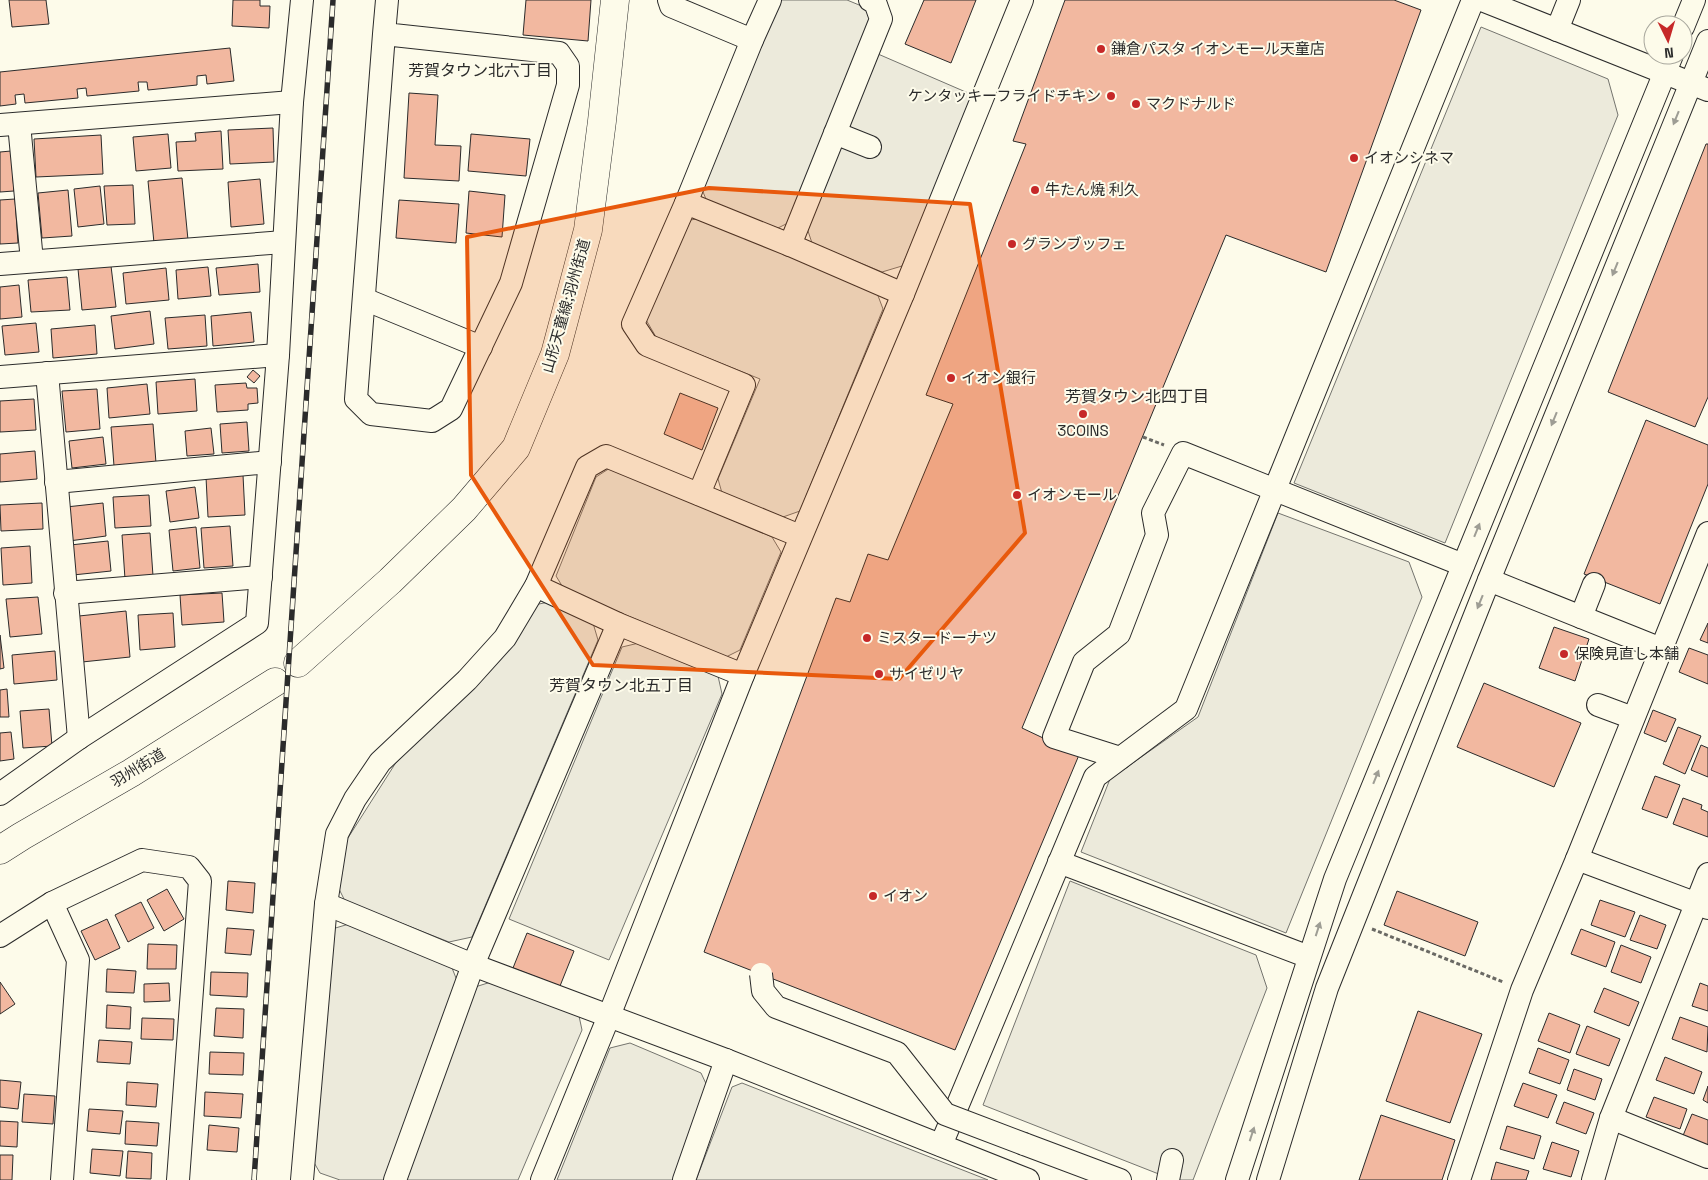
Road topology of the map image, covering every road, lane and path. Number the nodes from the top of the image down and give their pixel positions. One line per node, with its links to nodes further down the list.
1 (302, 0): 20 (street)
2 (386, 0): 13 (street)
3 (615, 0): 50 (main road, 山形天童線;羽州街道)
4 (669, 0): 14 (street)
5 (770, 0): 14 (street)
6 (870, 0): 22 (street)
7 (1022, 0): 29 (street)
8 (1569, 0): 12 (street)
9 (1694, 0): 11 (street)
10 (1484, 1): 12 (street); 37 (street)
11 (1688, 15)
12 (1557, 30): 16 (street)
13 (384, 34): 30 (street); 31 (street)
14 (752, 40): 24 (street)
15 (1708, 41): 19 (street)
16 (1643, 56)
17 (1668, 65): 41 (street, one-way to 17)
18 (1669, 65): 19 (street)
19 (1699, 87): 43 (street, one-way to 43)
20 (292, 102): 21 (street); 25 (street)
21 (10, 125): 27 (street)
22 (835, 133): 23 (street); 26 (street)
23 (870, 147)
24 (686, 203): 26 (street); 38 (street)
25 (284, 242): 27 (street); 32 (street)
26 (790, 245): 29 (street)
27 (32, 261): 28 (street)
28 (0, 264)
29 (904, 294): 40 (street)
30 (364, 299): 31 (street); 31 (street)
31 (481, 347)
32 (278, 355): 33 (street); 35 (street)
33 (47, 373): 34 (street); 36 (street)
34 (0, 377)
35 (270, 462): 36 (street); 42 (street)
36 (56, 482): 46 (street)
37 (1275, 491): 41 (street); 56 (street); 56 (street)
38 (699, 494): 40 (street); 45 (street)
39 (1708, 533): 49 (street)
40 (800, 536): 51 (street)
41 (1463, 565): 67 (street, one-way to 41)
42 (261, 577): 46 (street); 55 (street)
43 (1489, 580): 47 (street); 65 (street, one-way to 65)
44 (1594, 584): 47 (street)
45 (536, 586): 48 (street); 63 (street)
46 (65, 593): 55 (street)
47 (1580, 617): 49 (street)
48 (618, 624): 51 (street); 68 (street)
49 (1661, 649): 54 (street)
50 (298, 663)
51 (743, 675): 71 (street)
52 (275, 682): 58 (main road, 羽州街道)
53 (1598, 705): 54 (street)
54 (1634, 718): 59 (street)
55 (79, 738): 57 (street)
56 (1120, 758): 60 (street)
57 (0, 794)
58 (0, 850)
59 (1577, 859): 64 (street); 70 (street)
60 (1060, 862): 67 (street); 74 (street)
61 (1708, 874): 64 (street)
62 (52, 903): 66 (street); 77 (street); 78 (street)
63 (326, 904): 68 (street); 76 (street)
64 (1702, 906): 73 (street)
65 (1353, 922): 70 (path); 85 (street)
66 (0, 936)
67 (1310, 957): 84 (street, one-way to 67)
68 (473, 965): 71 (street); 79 (street)
69 (761, 974): 83 (street, bridge)
70 (1522, 990): 86 (street)
71 (609, 1016): 72 (street); 80 (street)
72 (726, 1060): 74 (street); 81 (street)
73 (1611, 1118): 75 (street); 87 (street)
74 (941, 1145): 82 (street)
75 (1708, 1157)
76 (305, 1179)
77 (62, 1180)
78 (178, 1180)
79 (395, 1180)
80 (542, 1180)
81 (684, 1180)
82 (1028, 1180)
83 (1120, 1180)
84 (1237, 1180)
85 (1268, 1180)
86 (1459, 1180)
87 (1593, 1180)

